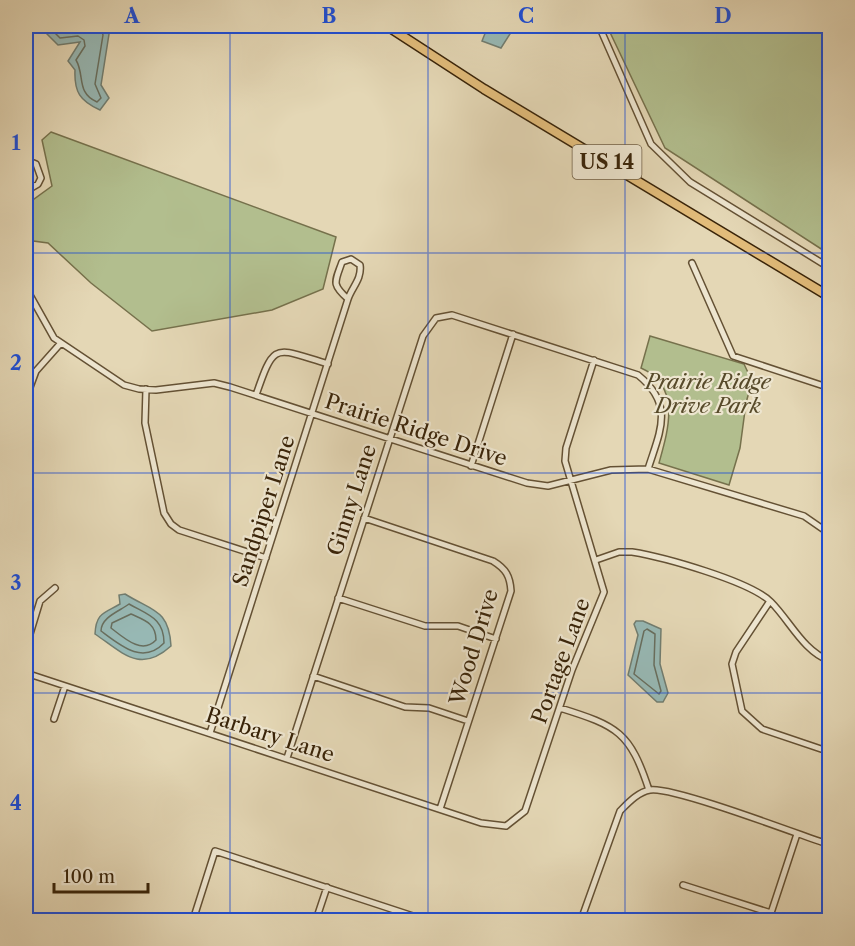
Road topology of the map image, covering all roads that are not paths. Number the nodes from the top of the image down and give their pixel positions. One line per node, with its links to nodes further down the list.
1 (387, 26): 8 (main road, US 14)
2 (599, 26): 6 (street)
3 (26, 160): 4 (street)
4 (26, 192)
5 (692, 263): 14 (street)
6 (830, 268)
7 (26, 288): 11 (street, Prairie Ridge Drive)
8 (830, 297)
9 (348, 299): 9 (street, Sandpiper Lane); 13 (street, Sandpiper Lane)
10 (513, 334): 12 (street, Ginny Lane); 19 (street, Ginny Lane); 20 (street)
11 (60, 344): 15 (street, Prairie Ridge Drive); 17 (street)
12 (594, 360): 21 (street, Ginny Lane); 22 (street, Portage Lane)
13 (328, 364): 16 (street); 18 (street, Sandpiper Lane)
14 (830, 388)
15 (146, 389): 16 (street, Prairie Ridge Drive); 25 (street)
16 (256, 395): 18 (street, Prairie Ridge Drive)
17 (26, 398)
18 (312, 414): 19 (street, Prairie Ridge Drive); 25 (street, Sandpiper Lane)
19 (389, 439): 20 (street, Prairie Ridge Drive); 23 (street, Ginny Lane)
20 (471, 466): 22 (street, Prairie Ridge Drive)
21 (648, 469): 22 (street, Prairie Ridge Drive); 24 (street, Prairie Ridge Drive)
22 (572, 481): 26 (street, Portage Lane)
23 (364, 518): 28 (street, Ginny Lane); 30 (street, Wood Drive)
24 (830, 534)
25 (266, 558): 39 (street, Sandpiper Lane)
26 (596, 560): 29 (street); 36 (street, Portage Lane)
27 (55, 588): 31 (street)
28 (338, 598): 30 (street); 34 (street, Ginny Lane)
29 (770, 600): 32 (street); 40 (street)
30 (496, 639): 38 (street, Wood Drive)
31 (26, 648)
32 (830, 661)
33 (26, 673): 35 (street, Barbary Lane)
34 (313, 676): 38 (street); 41 (street, Ginny Lane)
35 (65, 686): 37 (street); 39 (street, Barbary Lane)
36 (560, 708): 42 (street); 44 (street, Portage Lane)
37 (54, 719)
38 (468, 722): 43 (street, Wood Drive)
39 (210, 733): 41 (street, Barbary Lane)
40 (830, 752)
41 (287, 758): 43 (street, Barbary Lane)
42 (650, 790): 45 (street); 54 (street)
43 (440, 809): 44 (street, Barbary Lane)
44 (506, 826)
45 (797, 834): 46 (street); 47 (street)
46 (830, 845)
47 (683, 885)
48 (327, 887): 51 (street); 52 (street); 53 (street)
49 (26, 918): 50 (street)
50 (34, 921)
51 (193, 921)
52 (316, 921)
53 (424, 921)
54 (581, 921)

